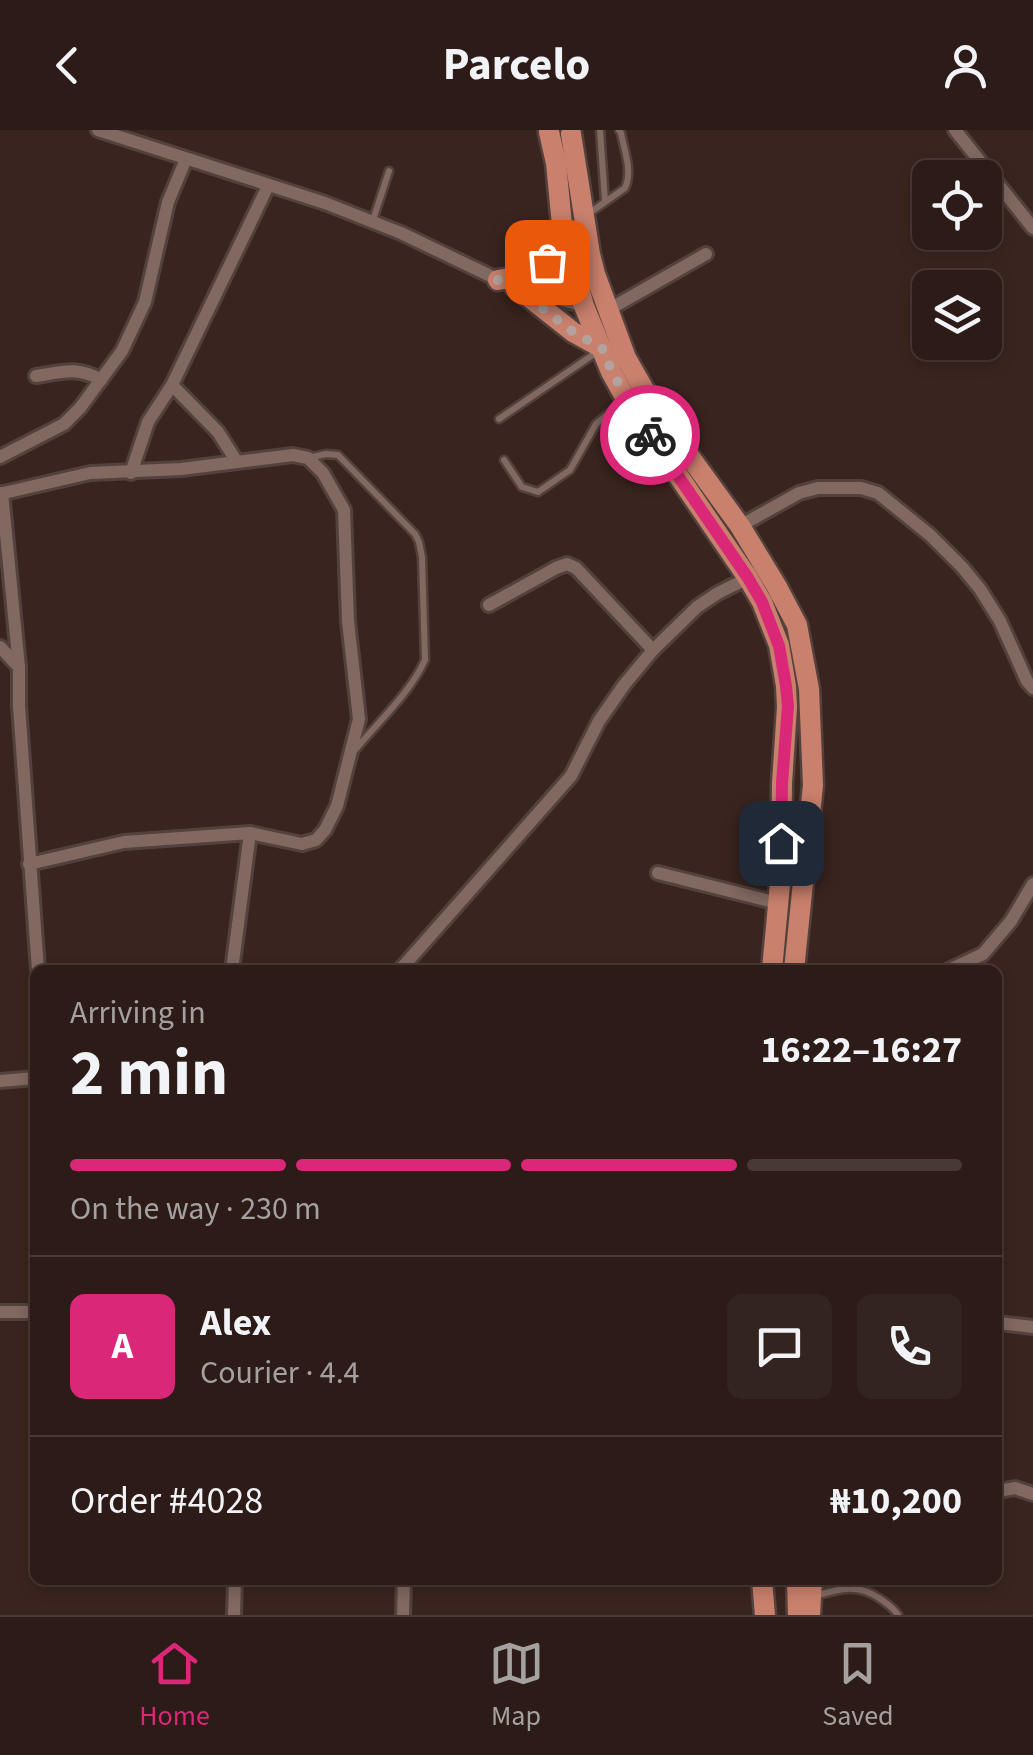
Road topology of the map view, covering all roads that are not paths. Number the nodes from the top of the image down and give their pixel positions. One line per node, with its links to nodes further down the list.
1 (98, 130): 6 (street)
2 (600, 130): 9 (lane)
3 (618, 130): 9 (lane)
4 (955, 130): 12 (street)
5 (561, 132): 10 (main road); 13 (main road)
6 (186, 159): 8 (street); 20 (street)
7 (389, 172): 11 (lane)
8 (268, 186): 11 (street); 21 (street)
9 (605, 200): 10 (lane)
10 (583, 218): 17 (main road)
11 (372, 221): 15 (street)
12 (1033, 228)
13 (567, 240): 15 (main road); 16 (main road)
14 (706, 254): 17 (street)
15 (507, 283): 16 (street); 18 (main road)
16 (584, 306): 18 (main road)
17 (608, 310): 30 (main road)
18 (602, 348): 22 (main road); 23 (lane)
19 (36, 376): 20 (street)
20 (101, 380): 24 (street)
21 (172, 385): 27 (street); 28 (street)
22 (626, 399): 26 (lane); 31 (main road)
23 (498, 419)
24 (0, 458)
25 (308, 458): 27 (street); 37 (street); 37 (lane)
26 (504, 460)
27 (237, 462): 28 (street)
28 (132, 472): 29 (street)
29 (1, 493): 35 (street)
30 (740, 526): 36 (street); 47 (main road)
31 (748, 578): 34 (street); 42 (main road)
32 (489, 605): 34 (street)
33 (0, 646): 35 (street)
34 (653, 650): 45 (street)
35 (19, 667): 39 (street)
36 (1033, 688)
37 (348, 757): 38 (street)
38 (250, 833): 39 (street); 44 (street)
39 (29, 864): 43 (street)
40 (658, 872): 42 (street)
41 (1033, 884): 48 (street)
42 (778, 903): 46 (main road)
43 (38, 965)
44 (233, 965)
45 (404, 965)
46 (772, 965)
47 (795, 965)
48 (960, 965)
49 (30, 1078): 50 (street)
50 (0, 1081)
51 (0, 1312): 52 (street)
52 (30, 1312)
53 (1002, 1323): 54 (street)
54 (1033, 1327)
55 (1002, 1490): 56 (street)
56 (1033, 1494)
57 (235, 1585): 63 (street)
58 (404, 1585): 64 (street)
59 (762, 1585): 65 (main road)
60 (774, 1585): 66 (main road)
61 (798, 1585): 67 (main road)
62 (812, 1597): 68 (lane)
63 (234, 1615)
64 (403, 1615)
65 (765, 1615)
66 (774, 1615)
67 (798, 1615)
68 (898, 1615)

